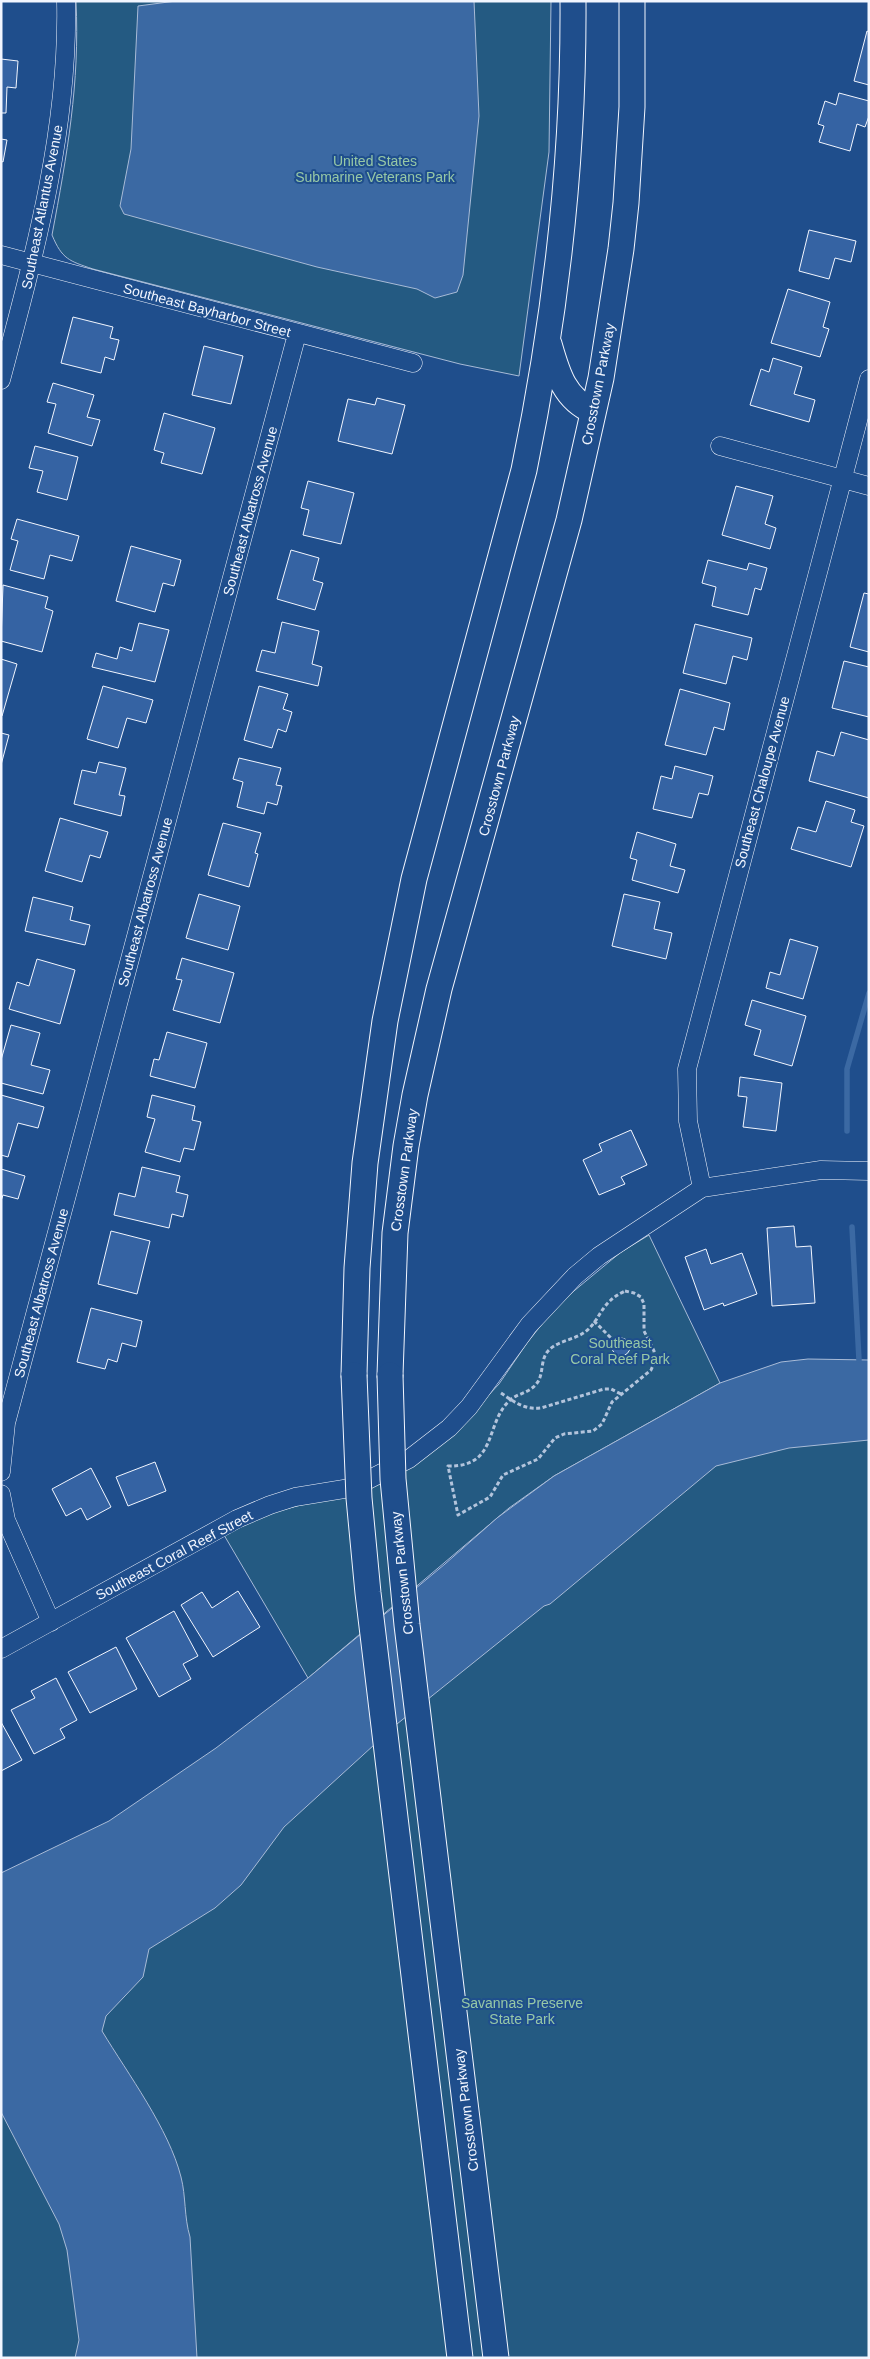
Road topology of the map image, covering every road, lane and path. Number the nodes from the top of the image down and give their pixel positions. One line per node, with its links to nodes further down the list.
1 (66, 1): 5 (street, Southeast Atlantus Avenue)
2 (573, 1): 7 (main road)
3 (632, 1): 11 (main road, Crosstown Parkway)
4 (1, 255): 5 (street, Southeast Bayharbor Street)
5 (32, 263): 6 (street, Southeast Bayharbor Street); 10 (street, Southeast Atlantus Avenue)
6 (297, 334): 8 (street, Southeast Bayharbor Street); 22 (street, Southeast Albatross Avenue)
7 (548, 342): 11 (main road); 26 (main road, bridge)
8 (413, 364)
9 (869, 379): 13 (street, Southeast Chaloupe Avenue)
10 (1, 380)
11 (593, 411): 27 (main road, Crosstown Parkway, bridge)
12 (720, 446): 13 (street)
13 (842, 480): 14 (street); 16 (street, Southeast Chaloupe Avenue)
14 (869, 486)
15 (869, 1171): 16 (street, Southeast Coral Reef Street)
16 (702, 1188): 24 (street, Southeast Coral Reef Street)
17 (594, 1321): 18 (path); 20 (path); 21 (path)
18 (615, 1342)
19 (494, 1388): 21 (path)
20 (621, 1394): 21 (path); 21 (path)
21 (510, 1399)
22 (1, 1472)
23 (1, 1494): 24 (street)
24 (51, 1622): 25 (street, Southeast Coral Reef Street)
25 (1, 1649)
26 (460, 2358)
27 (496, 2358)

